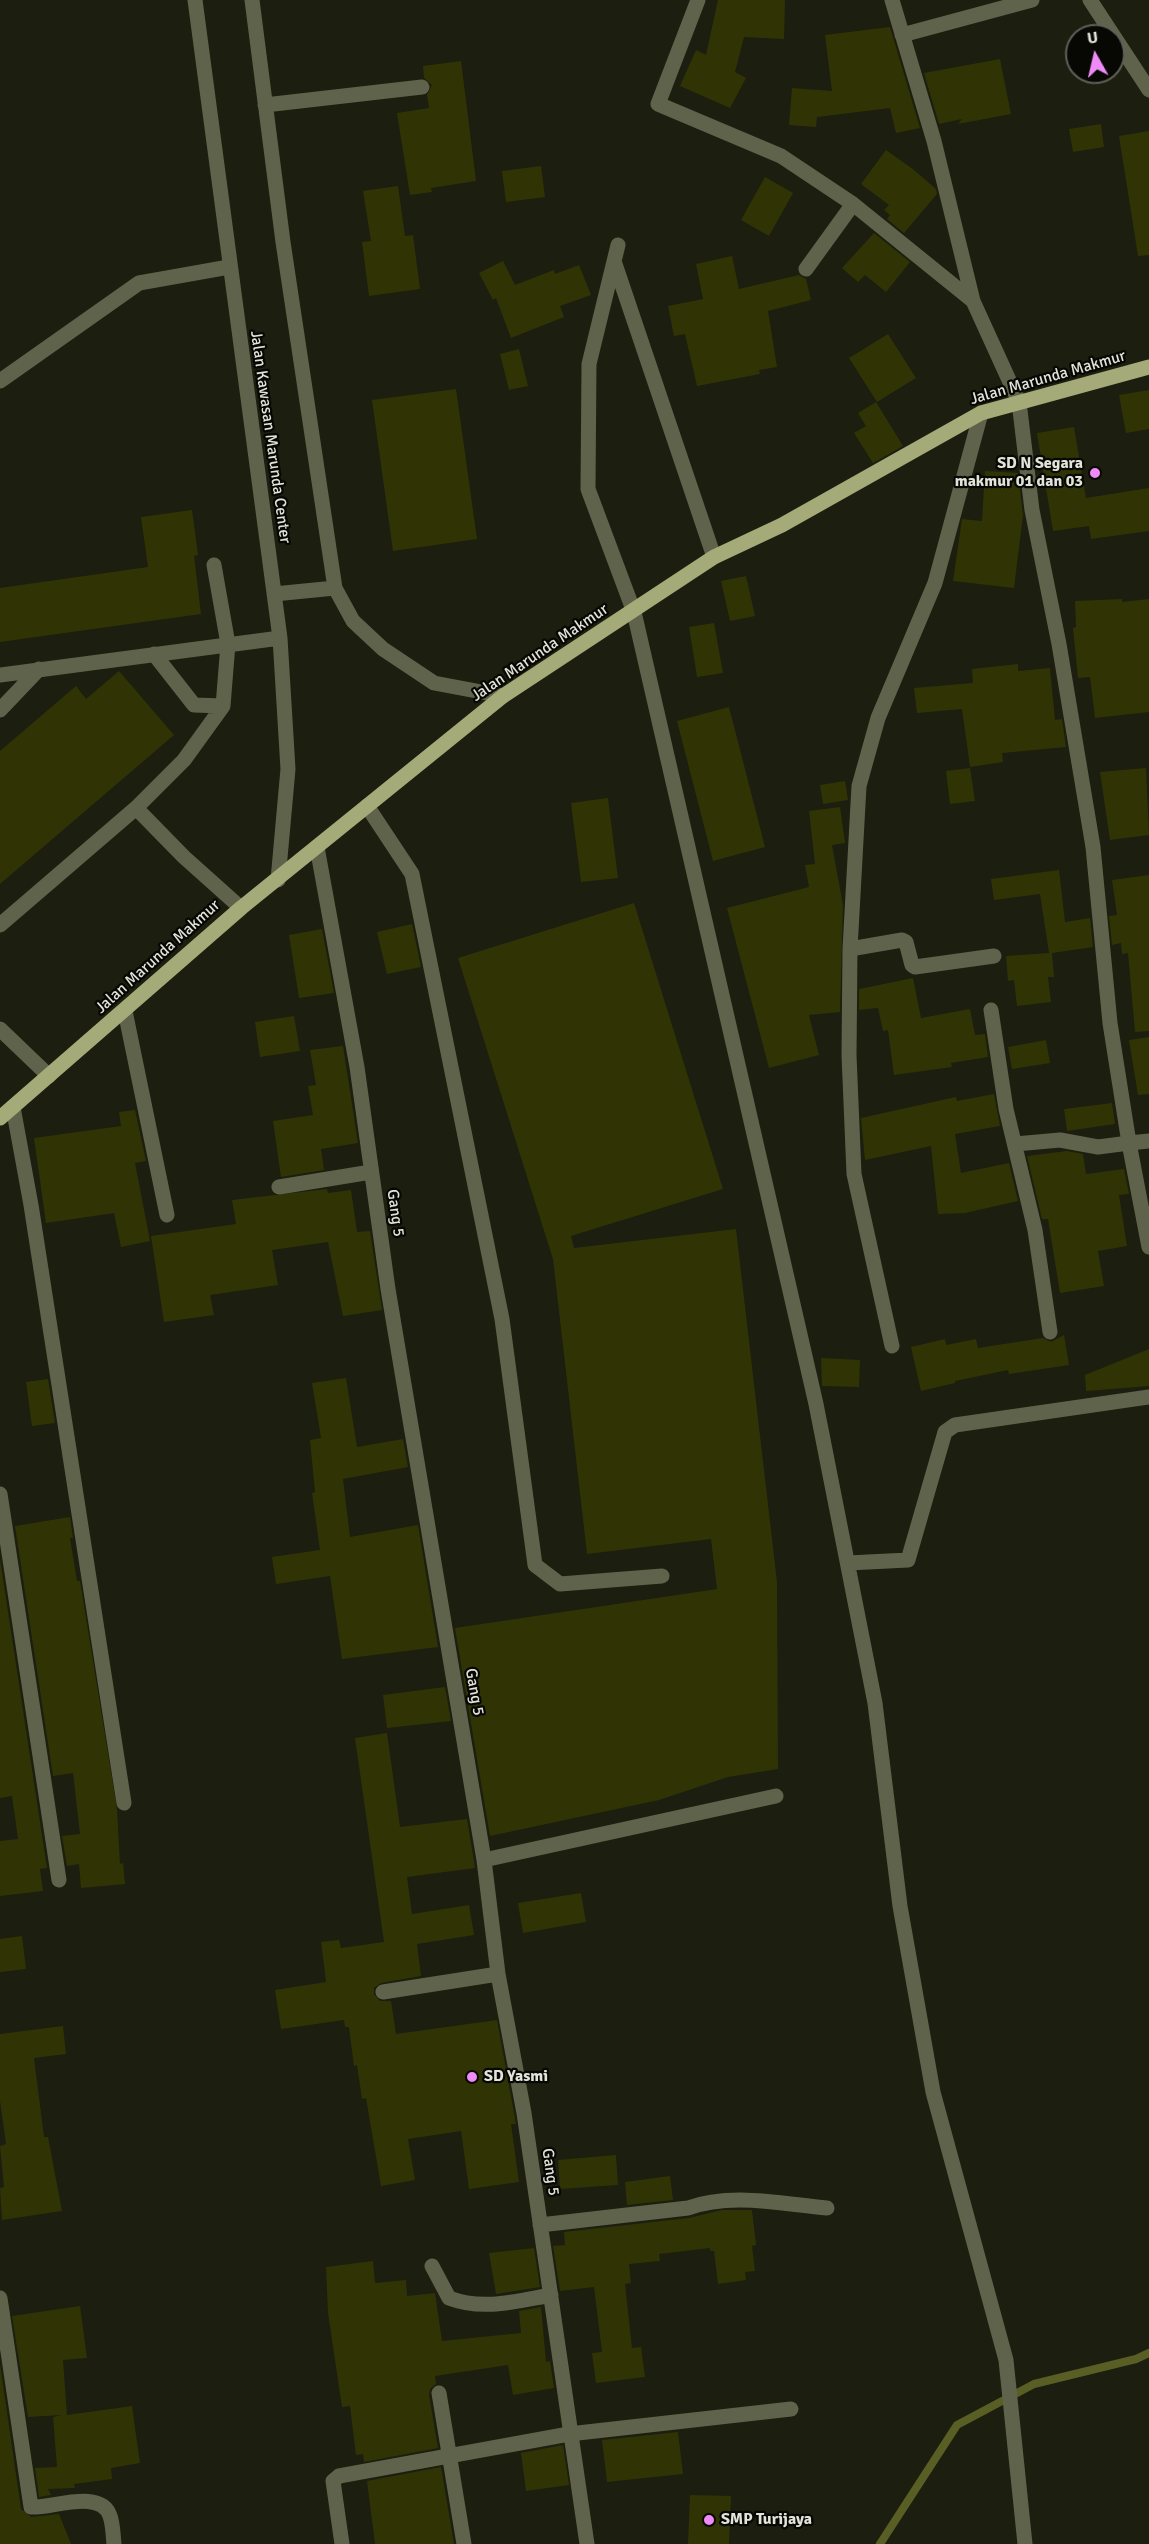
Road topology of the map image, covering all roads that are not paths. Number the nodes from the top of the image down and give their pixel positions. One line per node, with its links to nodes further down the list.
1 (195, 0): 14 (street, Jalan Kawasan Marunda Center)
2 (252, 0): 10 (street)
3 (698, 0): 11 (street)
4 (892, 0): 7 (street)
5 (1032, 0): 7 (street)
6 (1090, 0): 9 (street)
7 (902, 35): 16 (street)
8 (422, 87): 10 (street)
9 (1149, 90)
10 (265, 105): 23 (street)
11 (853, 204): 15 (street); 16 (street)
12 (618, 245): 13 (street)
13 (614, 264): 21 (street); 25 (street)
14 (229, 267): 18 (street); 24 (street, Jalan Kawasan Marunda Center)
15 (806, 269)
16 (973, 302): 19 (street)
17 (1149, 367): 19 (main road, Jalan Marunda Makmur)
18 (0, 381)
19 (1019, 402): 20 (main road, Jalan Marunda Makmur); 49 (street)
20 (981, 413): 21 (main road, Jalan Marunda Makmur); 40 (street)
21 (714, 557): 25 (main road, Jalan Marunda Makmur)
22 (214, 565): 27 (street)
23 (335, 588): 24 (street); 31 (street)
24 (274, 594): 26 (street, Jalan Kawasan Marunda Center)
25 (634, 612): 31 (main road, Jalan Marunda Makmur); 59 (street)
26 (280, 638): 27 (street); 37 (street, Jalan Kawasan Marunda Center)
27 (228, 644): 28 (street); 32 (street)
28 (154, 654): 29 (street); 32 (street)
29 (39, 669): 30 (street); 33 (street)
30 (0, 675)
31 (503, 696): 34 (main road, Jalan Marunda Makmur)
32 (223, 706): 35 (street)
33 (0, 710)
34 (367, 806): 36 (main road, Jalan Marunda Makmur); 60 (street)
35 (136, 808): 38 (street); 39 (street)
36 (317, 847): 37 (main road, Jalan Marunda Makmur); 51 (street, Gang 5)
37 (278, 880): 38 (main road, Jalan Marunda Makmur)
38 (241, 908): 43 (main road, Jalan Marunda Makmur)
39 (0, 925)
40 (850, 949): 41 (street); 56 (street)
41 (993, 957)
42 (991, 1010): 50 (street)
43 (125, 1011): 45 (main road, Jalan Marunda Makmur); 53 (street)
44 (0, 1029): 45 (street)
45 (49, 1076): 46 (main road, Jalan Marunda Makmur)
46 (13, 1107): 47 (main road, Jalan Marunda Makmur); 63 (street)
47 (0, 1118)
48 (1149, 1141): 49 (street)
49 (1129, 1143): 50 (street); 54 (street)
50 (1015, 1144): 55 (street)
51 (371, 1172): 52 (street); 64 (street, Gang 5)
52 (279, 1187)
53 (166, 1215)
54 (1149, 1247)
55 (1050, 1332)
56 (892, 1346)
57 (1149, 1396): 59 (street)
58 (0, 1494): 61 (street)
59 (848, 1563): 81 (street)
60 (662, 1576)
61 (7, 1593): 65 (street)
62 (776, 1796): 64 (street)
63 (124, 1803)
64 (484, 1860): 66 (street, Gang 5)
65 (58, 1880)
66 (498, 1974): 67 (street); 69 (street, Gang 5)
67 (383, 1992)
68 (827, 2208): 69 (street)
69 (540, 2225): 71 (street, Gang 5)
70 (432, 2266): 71 (street)
71 (551, 2295): 75 (street, Gang 5)
72 (0, 2298): 77 (street)
73 (439, 2392): 76 (street)
74 (790, 2409): 75 (street)
75 (569, 2434): 76 (street); 80 (street, Gang 5)
76 (450, 2454): 78 (street); 79 (street)
77 (114, 2544)
78 (342, 2544)
79 (464, 2544)
80 (587, 2544)
81 (1025, 2544)

